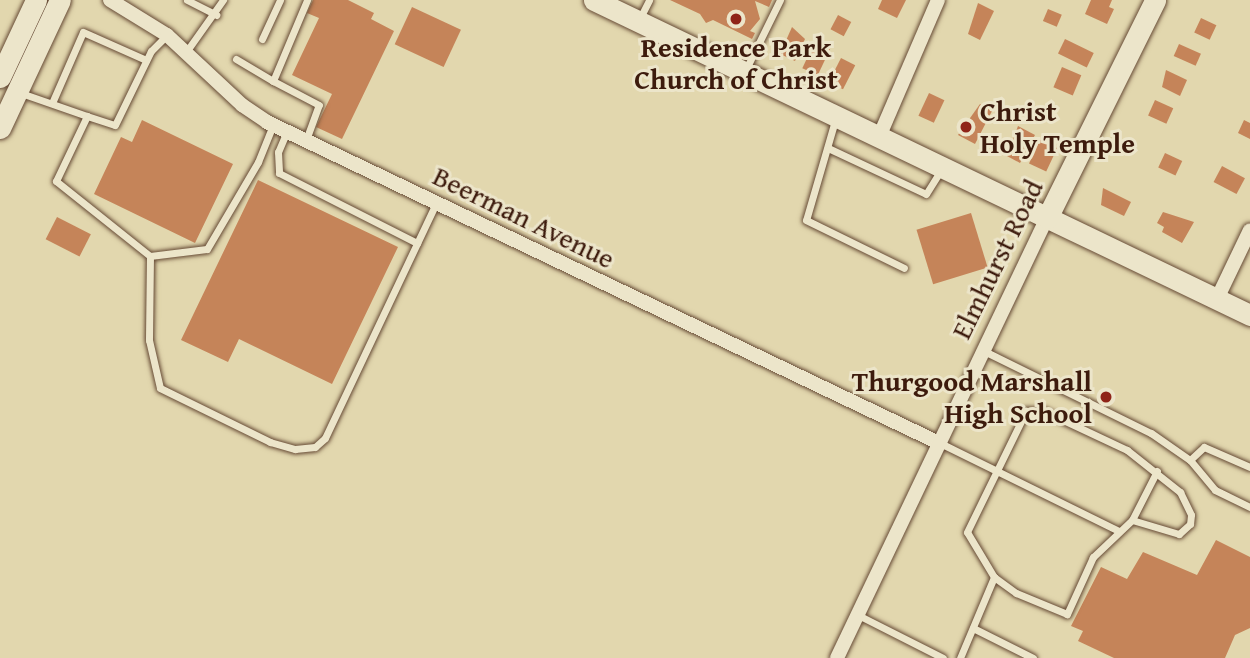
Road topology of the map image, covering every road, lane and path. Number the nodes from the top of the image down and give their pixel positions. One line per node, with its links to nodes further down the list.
1 (36, 0): 17 (street)
2 (60, 0): 21 (street)
3 (110, 0): 15 (street, Beerman Avenue)
4 (187, 0): 13 (lane)
5 (223, 0): 13 (lane)
6 (280, 0): 16 (lane)
7 (307, 0): 24 (lane)
8 (649, 0): 14 (lane)
9 (780, 0): 22 (lane)
10 (939, 0): 32 (street)
11 (1155, 0): 37 (street, Elmhurst Road)
12 (597, 1): 14 (street)
13 (216, 15): 18 (lane)
14 (639, 22): 22 (street)
15 (167, 35): 18 (street, Beerman Avenue); 20 (lane)
16 (262, 39)
17 (5, 51): 21 (lane); 23 (street)
18 (186, 52): 29 (street, Beerman Avenue)
19 (236, 59): 24 (lane)
20 (146, 60): 26 (lane); 27 (lane)
21 (30, 63): 25 (street)
22 (744, 72): 28 (street)
23 (0, 76)
24 (273, 81): 33 (lane)
25 (8, 88): 26 (lane); 30 (street)
26 (52, 103): 27 (lane)
27 (87, 116): 40 (lane)
28 (836, 116): 32 (street); 34 (lane)
29 (273, 124): 31 (street, Beerman Avenue); 40 (lane)
30 (0, 128)
31 (288, 131): 33 (street, Beerman Avenue); 39 (lane)
32 (879, 137): 35 (street)
33 (306, 140): 36 (street, Beerman Avenue)
34 (828, 148): 35 (lane); 41 (lane)
35 (943, 167): 37 (street)
36 (437, 202): 39 (lane); 45 (street, Beerman Avenue)
37 (1047, 218): 42 (street); 44 (street, Elmhurst Road)
38 (1250, 230): 42 (street)
39 (417, 243): 40 (lane)
40 (150, 256)
41 (904, 268)
42 (1217, 299): 43 (street)
43 (1250, 315)
44 (983, 351): 45 (street, Elmhurst Road); 46 (lane)
45 (939, 443): 49 (lane); 54 (street, Elmhurst Road)
46 (1190, 460): 47 (lane); 50 (lane)
47 (1250, 467)
48 (1157, 471): 49 (lane); 51 (lane); 51 (lane)
49 (996, 472): 52 (lane); 53 (lane)
50 (1250, 507)
51 (1132, 520): 52 (lane)
52 (1119, 531): 53 (lane)
53 (995, 577): 55 (lane)
54 (858, 615): 56 (street, Elmhurst Road); 57 (lane)
55 (973, 628): 58 (lane); 59 (lane)
56 (837, 658)
57 (943, 658)
58 (960, 658)
59 (1033, 658)

